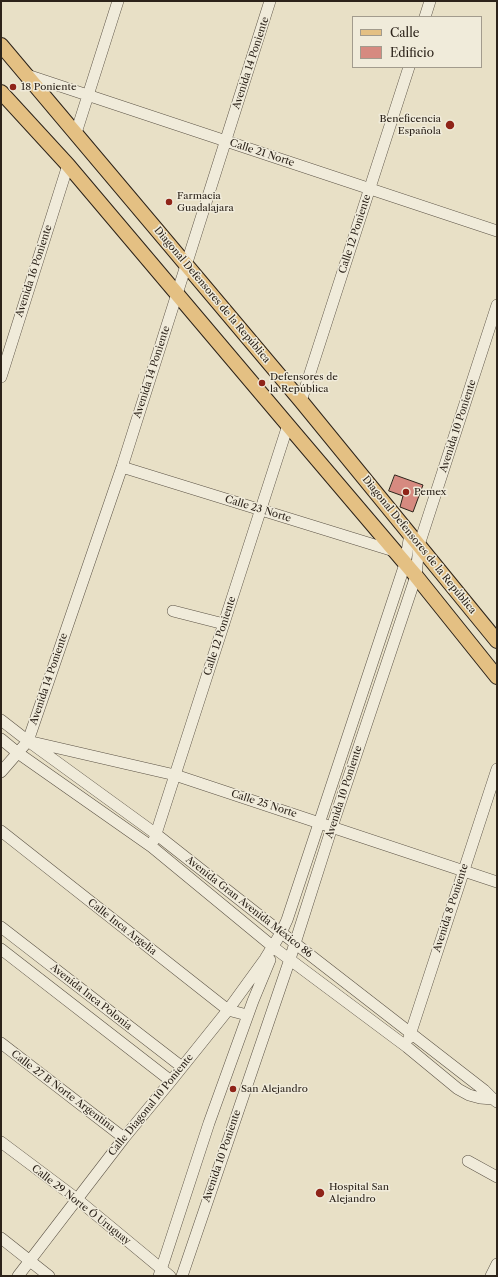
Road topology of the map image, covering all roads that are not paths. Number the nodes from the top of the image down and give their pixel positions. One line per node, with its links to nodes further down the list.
1 (118, 1): 9 (street)
2 (270, 1): 11 (street, Avenida 14 Poniente)
3 (430, 1): 4 (street)
4 (425, 16)
5 (1, 45): 7 (main road, Diagonal Defensores de la República)
6 (409, 68): 13 (street, Calle 12 Poniente)
7 (27, 75): 9 (street, Calle 21 Norte); 10 (main road, Diagonal Defensores de la República)
8 (1, 92): 12 (main road)
9 (88, 95): 10 (street); 11 (street, Calle 21 Norte)
10 (76, 133): 15 (main road, Diagonal Defensores de la República)
11 (226, 141): 13 (street, Calle 21 Norte); 15 (street, Avenida 14 Poniente)
12 (68, 165): 16 (main road); 18 (street, Avenida 16 Poniente)
13 (369, 188): 14 (street, Calle 21 Norte); 19 (street, Calle 12 Poniente)
14 (497, 231)
15 (186, 265): 16 (street, Avenida 14 Poniente); 19 (main road, Diagonal Defensores de la República)
16 (177, 294): 20 (main road); 21 (street, Avenida 14 Poniente)
17 (497, 305): 23 (street, Avenida 10 Poniente)
18 (1, 377)
19 (300, 401): 23 (main road, Diagonal Defensores de la República)
20 (288, 425): 22 (street, Calle 12 Poniente); 24 (main road)
21 (122, 467): 22 (street, Calle 23 Norte); 33 (street, Avenida 14 Poniente)
22 (261, 510): 24 (street, Calle 23 Norte); 28 (street, Calle 12 Poniente)
23 (414, 540): 25 (street, Avenida 10 Poniente); 26 (street, Avenida 10 Poniente); 29 (main road, Diagonal Defensores de la República)
24 (394, 551): 25 (main road)
25 (405, 564): 26 (main road); 38 (street, Avenida 10 Poniente)
26 (416, 576): 30 (main road); 39 (street, Avenida 10 Poniente)
27 (173, 611): 28 (street)
28 (224, 624): 37 (street, Calle 12 Poniente)
29 (497, 641)
30 (497, 677)
31 (1, 720): 33 (street, Avenida Gran Avenida México 86)
32 (1, 739): 34 (street, Avenida Gran Avenida México 86)
33 (28, 741): 34 (street); 37 (street, Calle 25 Norte); 41 (street, Avenida Gran Avenida México 86)
34 (18, 753): 36 (street); 42 (street, Avenida Gran Avenida México 86)
35 (497, 769): 43 (street, Avenida 8 Poniente)
36 (1, 772)
37 (175, 775): 38 (street, Calle 25 Norte); 41 (street, Calle 12 Poniente)
38 (320, 823): 39 (street, Calle 25 Norte); 46 (street, Avenida 10 Poniente)
39 (332, 827): 43 (street, Calle 25 Norte); 47 (street, Avenida 10 Poniente)
40 (1, 831): 51 (street, Calle Inca Argelia)
41 (156, 834): 42 (street, Calle 12 Poniente); 46 (street, Avenida Gran Avenida México 86)
42 (152, 847): 48 (street, Avenida Gran Avenida México 86)
43 (464, 871): 44 (street, Calle 25 Norte); 53 (street, Avenida 8 Poniente)
44 (497, 882)
45 (1, 927): 56 (street, Avenida Inca Polonia)
46 (282, 934): 47 (street, Avenida Gran Avenida México 86); 48 (street, Calle Diagonal 10 Poniente)
47 (294, 943): 50 (street, Avenida 10 Poniente); 53 (street, Avenida Gran Avenida México 86)
48 (275, 947): 50 (street, Avenida Gran Avenida México 86); 51 (street, Calle Diagonal 10 Poniente); 52 (street)
49 (1, 949): 57 (street, Avenida Inca Polonia)
50 (290, 959): 55 (street, Avenida Gran Avenida México 86); 71 (street, Avenida 10 Poniente)
51 (228, 1010): 52 (street, Calle Inca Argelia); 56 (street, Calle Diagonal 10 Poniente)
52 (247, 1015): 67 (street)
53 (410, 1033): 55 (street, Avenida 8 Poniente); 58 (street, Avenida Gran Avenida México 86)
54 (1, 1043): 59 (street, Calle 27 B Norte Argentina)
55 (407, 1047): 58 (street, Avenida Gran Avenida México 86)
56 (182, 1067): 57 (street, Calle Diagonal 10 Poniente)
57 (171, 1081): 59 (street, Calle Diagonal 10 Poniente)
58 (495, 1101)
59 (124, 1138): 63 (street, Calle Diagonal 10 Poniente)
60 (1, 1142): 63 (street, Calle 29 Norte Ó Uruguay)
61 (468, 1161): 62 (street)
62 (497, 1176)
63 (77, 1199): 65 (street, Calle Diagonal 10 Poniente); 67 (street, Calle 29 Norte Ó Uruguay)
64 (1, 1238): 65 (street)
65 (30, 1261): 68 (street, Calle Diagonal 10 Poniente); 69 (street)
66 (497, 1264): 72 (street)
67 (160, 1272): 70 (street, Calle 29 Norte Ó Uruguay)
68 (18, 1276)
69 (49, 1276)
70 (170, 1276)
71 (182, 1276)
72 (491, 1276)

